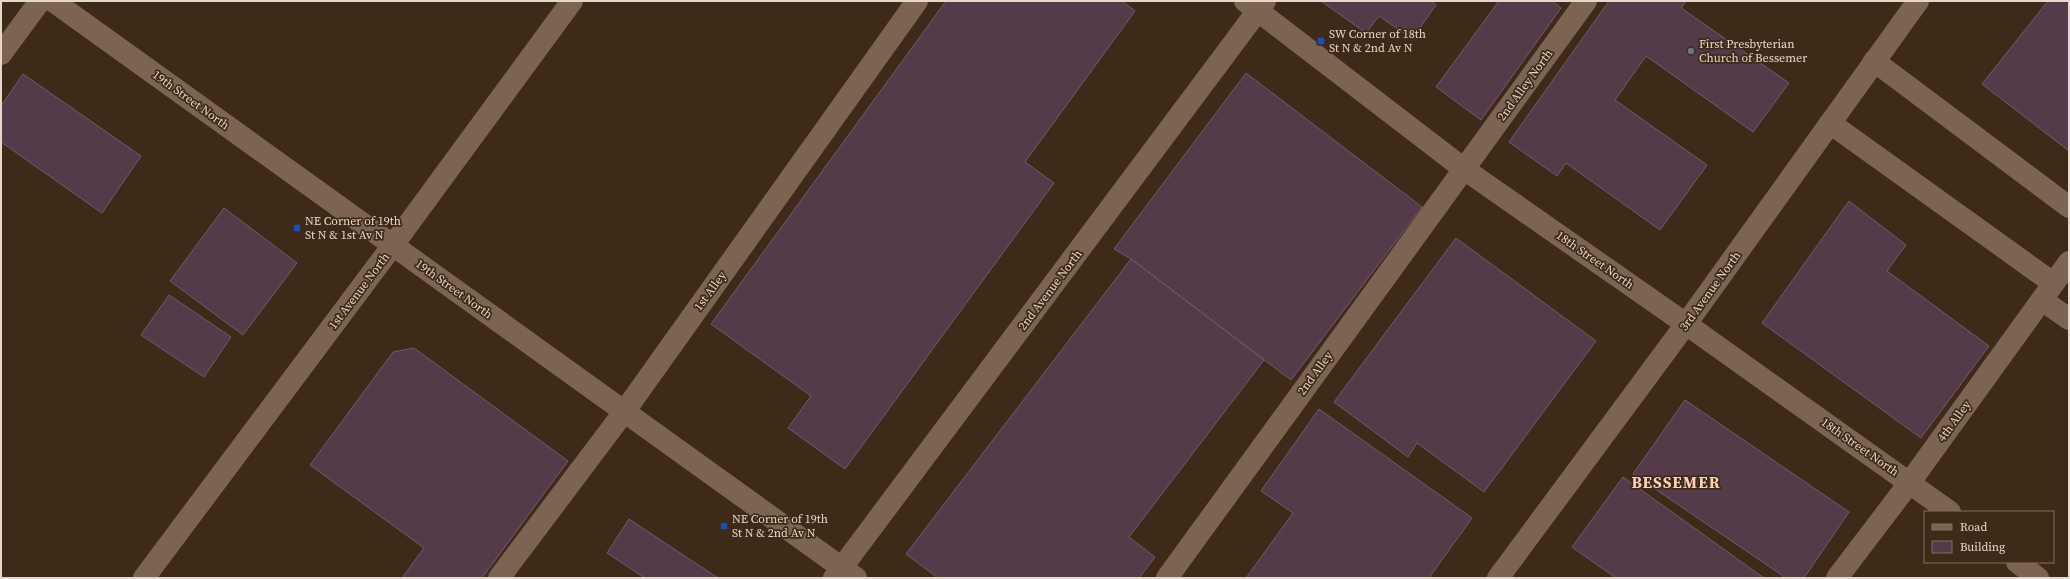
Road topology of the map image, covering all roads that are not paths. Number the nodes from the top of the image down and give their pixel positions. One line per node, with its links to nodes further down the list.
1 (40, 1): 8 (street)
2 (53, 1): 13 (street, 19th Street North)
3 (572, 1): 13 (street, 1st Avenue North)
4 (917, 1): 18 (street, 1st Alley)
5 (1586, 1): 11 (street, 2nd Alley North)
6 (1918, 1): 9 (street, 3rd Avenue North)
7 (1256, 4): 11 (street, 18th Street North); 22 (street, 2nd Avenue North)
8 (1, 54)
9 (1874, 61): 10 (street, 3rd Avenue North); 12 (street)
10 (1830, 123): 15 (street); 17 (street, 3rd Avenue North)
11 (1464, 169): 17 (street, 18th Street North); 25 (street, 2nd Alley)
12 (2069, 208)
13 (393, 245): 18 (street, 19th Street North); 23 (street, 1st Avenue North)
14 (2069, 262): 15 (street, 4th Alley)
15 (2048, 291): 16 (street); 19 (street, 4th Alley)
16 (2069, 319)
17 (1686, 324): 19 (street, 18th Street North); 26 (street, 3rd Avenue North)
18 (624, 412): 22 (street, 19th Street North); 24 (street, 1st Alley)
19 (1910, 482): 20 (street, 18th Street North); 27 (street, 4th Alley)
20 (1949, 511)
21 (2018, 563): 28 (street)
22 (844, 574)
23 (144, 578)
24 (499, 578)
25 (1167, 578)
26 (1498, 578)
27 (1837, 578)
28 (2038, 578)

